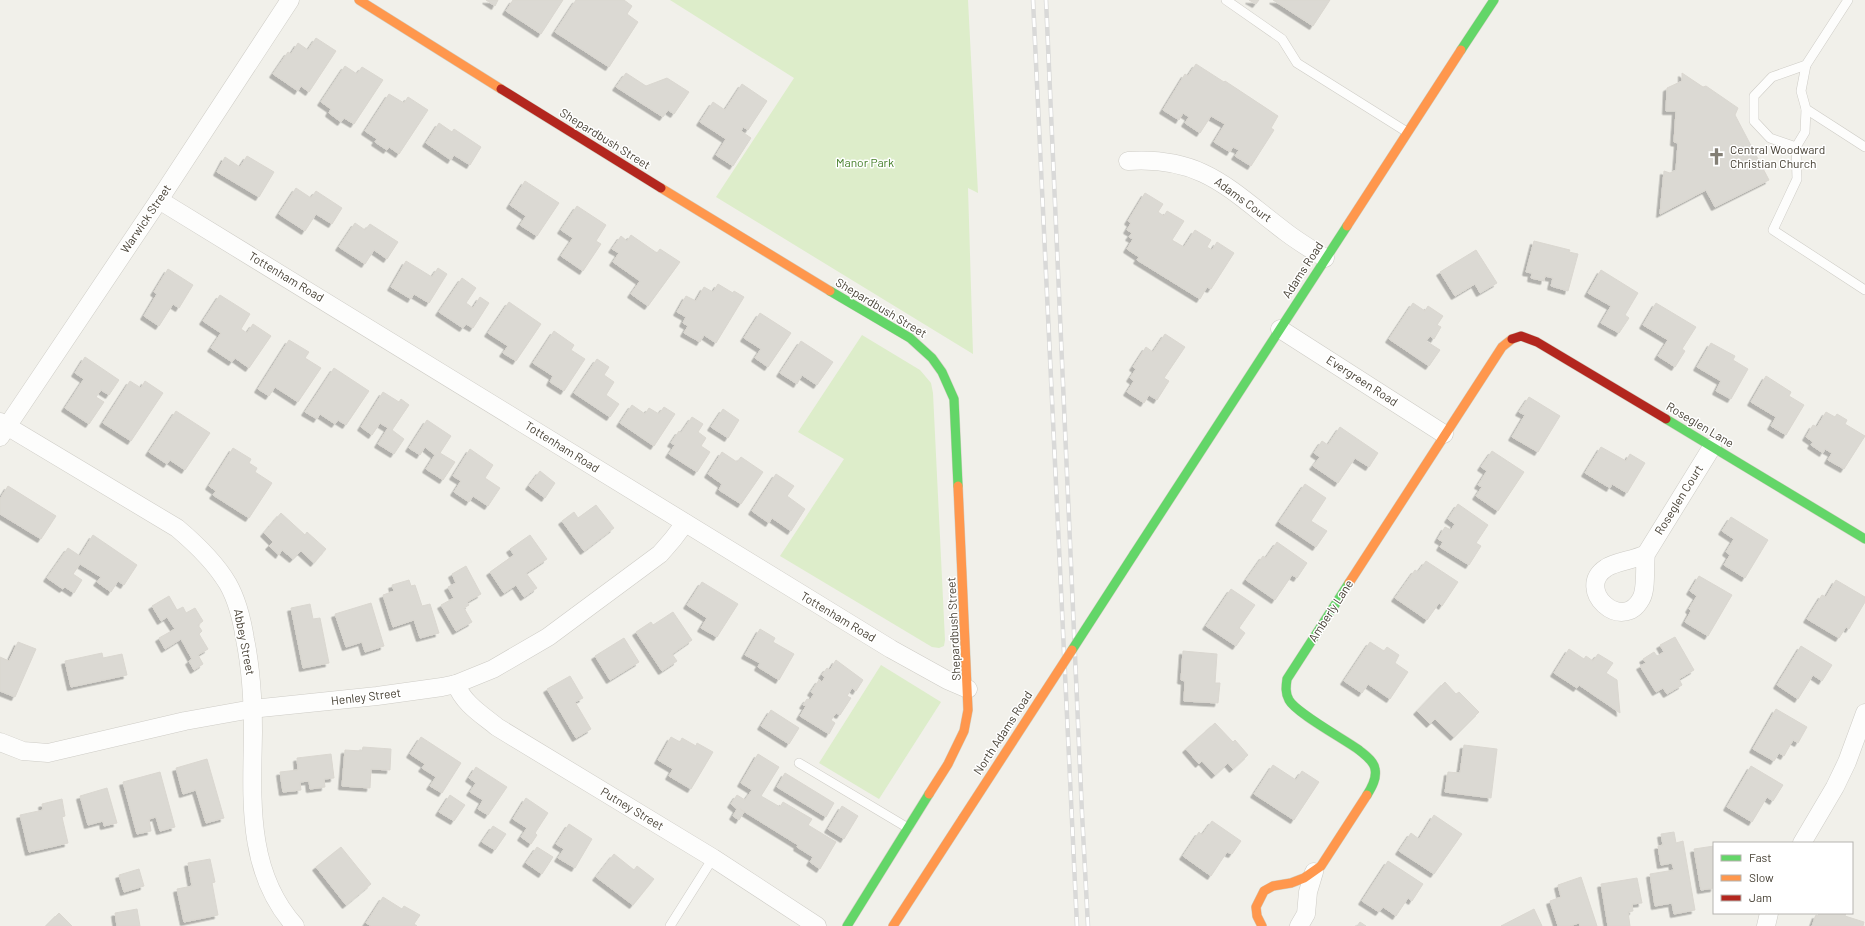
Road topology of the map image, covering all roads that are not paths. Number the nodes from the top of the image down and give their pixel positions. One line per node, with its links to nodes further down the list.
1 (290, 0): 12 (street, Warwick Street)
2 (359, 0): 25 (street, Shepardbush Street)
3 (1226, 0): 8 (lane)
4 (1494, 0): 8 (street, Adams Road)
5 (1848, 0): 6 (lane)
6 (1806, 64): 7 (lane); 9 (lane)
7 (1806, 109): 9 (lane); 10 (lane)
8 (1407, 132): 13 (street, Adams Road)
9 (1796, 147): 14 (lane)
10 (1865, 147)
11 (1128, 161): 13 (street, Adams Court)
12 (159, 200): 17 (street, Warwick Street); 20 (street, Tottenham Road)
13 (1325, 258): 15 (street, Adams Road)
14 (1865, 290)
15 (1280, 329): 18 (street, Evergreen Road); 22 (street, Adams Road)
16 (1520, 335): 18 (street, Amberly Lane); 19 (street, Roseglen Lane)
17 (2, 428): 26 (street, Abbey Street)
18 (1444, 434): 33 (street, Amberly Lane)
19 (1712, 447): 21 (street, Roseglen Lane); 23 (street, Roseglen Court)
20 (685, 523): 24 (street, Henley Street); 25 (street, Tottenham Road)
21 (1865, 539)
22 (1134, 554): 39 (street, North Adams Road, bridge)
23 (1646, 554)
24 (456, 684): 26 (street, Henley Street); 32 (street, Putney Street)
25 (968, 689): 30 (street, Shepardbush Street)
26 (252, 709): 28 (street, Henley Street); 35 (street, Abbey Street)
27 (1865, 713): 31 (street)
28 (0, 742)
29 (799, 763): 30 (lane)
30 (908, 828): 38 (street, Shepardbush Street)
31 (1803, 842)
32 (713, 858): 36 (lane); 37 (street, Putney Street)
33 (1314, 872): 40 (street, Amberly Lane); 41 (street, Amberly Lane)
34 (1769, 914): 42 (street)
35 (295, 926)
36 (670, 926)
37 (817, 926)
38 (847, 926)
39 (893, 926)
40 (1262, 926)
41 (1299, 926)
42 (1766, 926)

